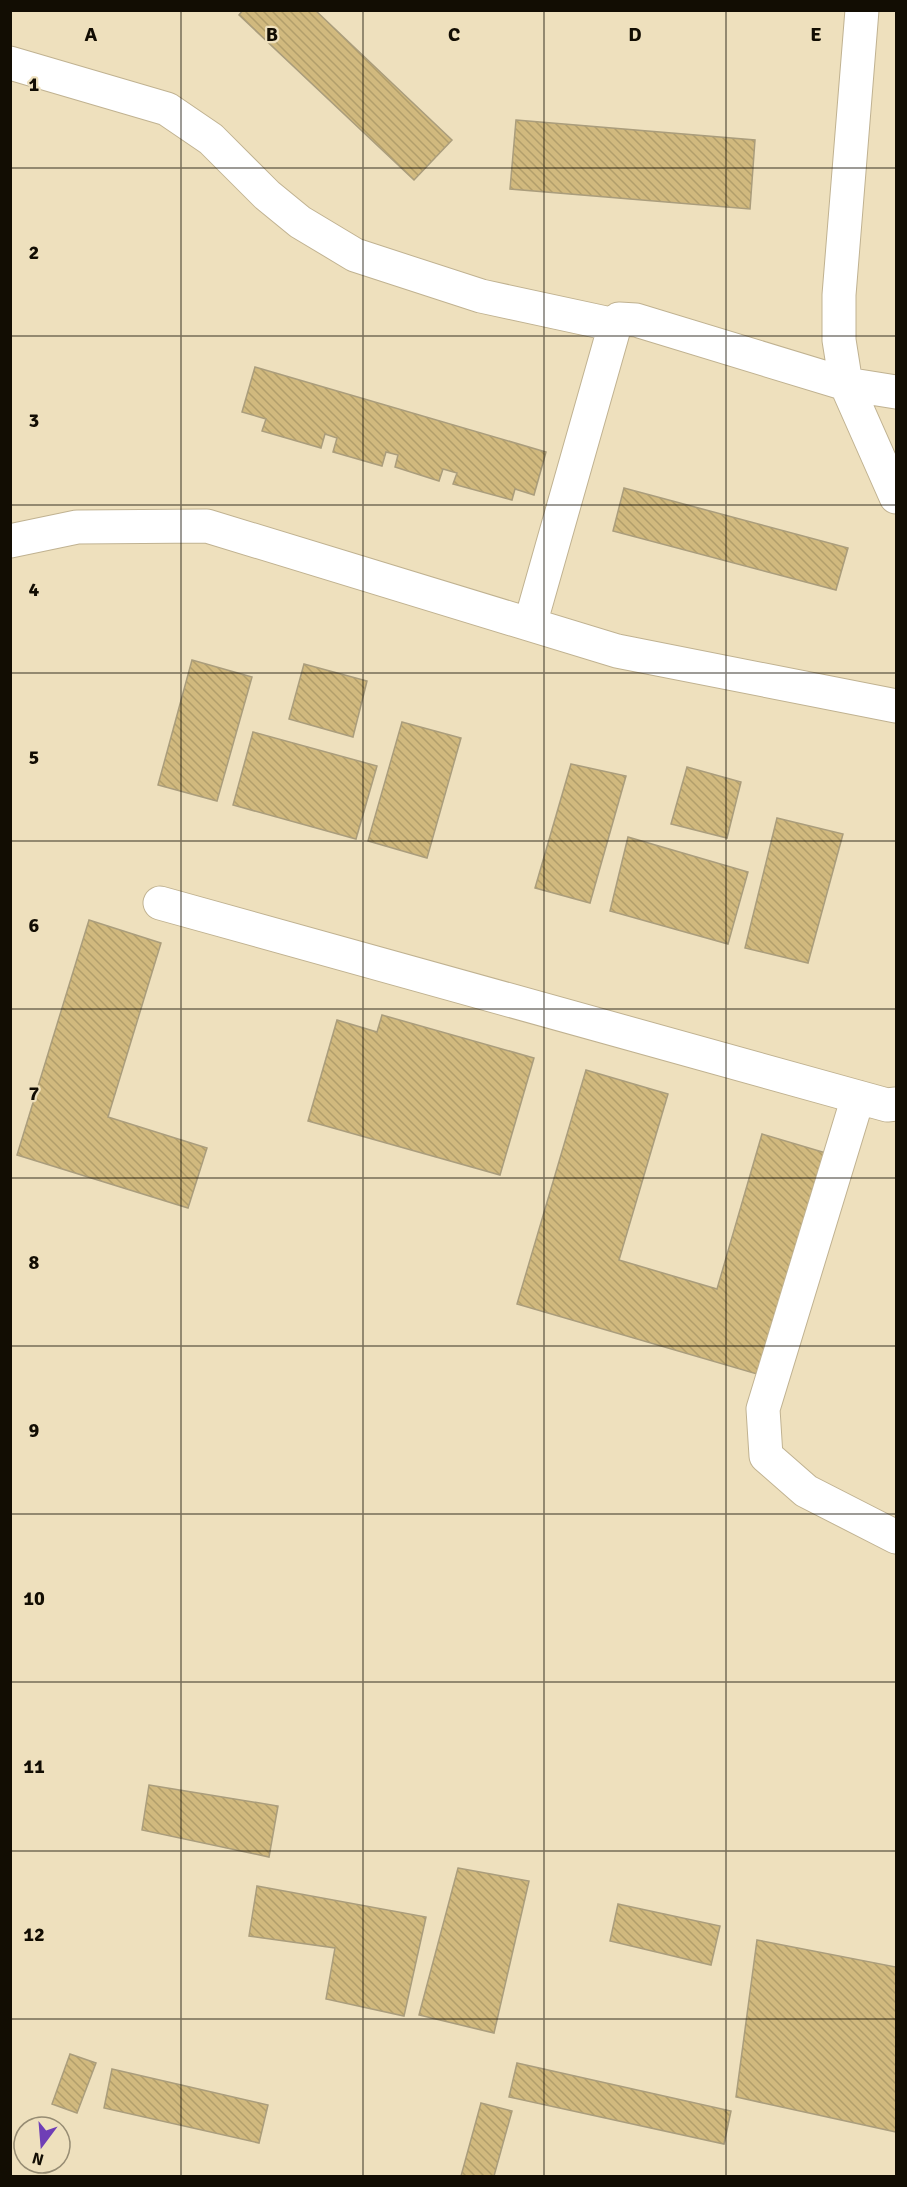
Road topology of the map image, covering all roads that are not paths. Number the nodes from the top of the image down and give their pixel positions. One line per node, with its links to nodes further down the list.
1 (862, 10): 4 (street)
2 (10, 63): 3 (street)
3 (615, 325): 4 (street); 8 (street)
4 (846, 384): 5 (street); 6 (street)
5 (897, 392)
6 (897, 497)
7 (10, 541): 8 (street)
8 (528, 623): 9 (street)
9 (897, 705)
10 (160, 903): 11 (street)
11 (858, 1097): 12 (street); 13 (street)
12 (897, 1104)
13 (897, 1537)

